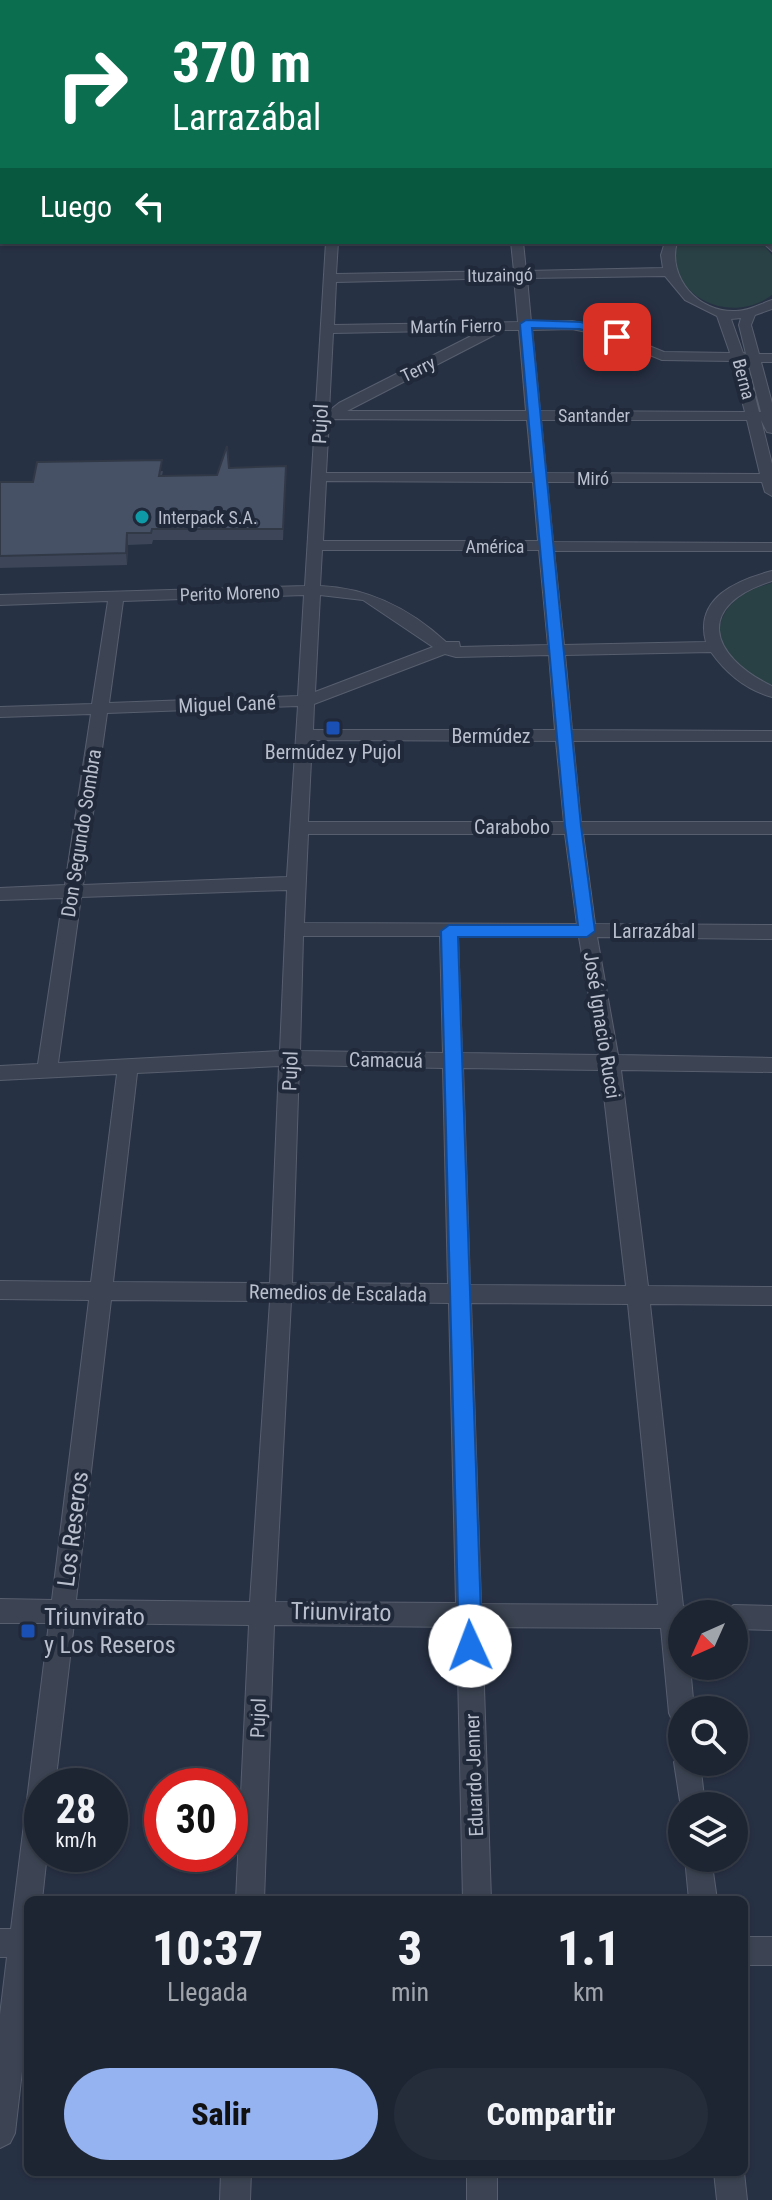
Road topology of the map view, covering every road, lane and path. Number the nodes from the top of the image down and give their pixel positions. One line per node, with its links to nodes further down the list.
1 (332, 244): 6 (street, Pujol)
2 (517, 244): 5 (street, José Ignacio Rucci)
3 (671, 244): 4 (street)
4 (670, 267): 5 (street, Ituzaingó); 9 (street)
5 (520, 270): 6 (street, Ituzaingó); 10 (street, José Ignacio Rucci)
6 (330, 274): 12 (street, Pujol)
7 (772, 304): 8 (street)
8 (749, 313): 9 (street); 13 (street, Berna)
9 (723, 314): 13 (street, Berna)
10 (526, 324): 11 (street, Martín Fierro); 13 (street, Martín Fierro); 15 (street, José Ignacio Rucci)
11 (503, 325): 12 (street, Martín Fierro); 16 (street, Terry)
12 (326, 329): 16 (street, Pujol)
13 (746, 358): 14 (street, Martín Fierro); 17 (street, Berna); 18 (street, Berna)
14 (772, 358)
15 (533, 414): 16 (street, Santander); 17 (street, Santander); 20 (street, José Ignacio Rucci)
16 (327, 415): 19 (street, Pujol)
17 (753, 416): 18 (street, Santander); 21 (street, Berna)
18 (771, 420)
19 (317, 477): 20 (street, Miró); 22 (street, Pujol)
20 (540, 478): 21 (street, Miró); 23 (street, José Ignacio Rucci)
21 (771, 483)
22 (315, 545): 23 (street, América); 26 (street, Pujol)
23 (548, 545): 24 (street, América); 30 (street, José Ignacio Rucci)
24 (772, 547)
25 (772, 576): 29 (street)
26 (314, 590): 27 (street, Perito Moreno); 31 (street, Perito Moreno); 33 (street, Pujol)
27 (116, 597): 28 (street, Perito Moreno); 34 (street, Don Segundo Sombra)
28 (0, 600)
29 (712, 641): 30 (street); 32 (street)
30 (556, 644): 31 (street); 37 (street, José Ignacio Rucci)
31 (443, 648): 33 (street, Miguel Cané)
32 (772, 692)
33 (307, 701): 34 (street, Miguel Cané); 36 (street, Pujol)
34 (101, 708): 35 (street, Miguel Cané); 43 (street, Don Segundo Sombra)
35 (0, 712)
36 (306, 735): 37 (street, Bermúdez); 40 (street, Pujol)
37 (566, 736): 38 (street, Bermúdez); 39 (street, José Ignacio Rucci)
38 (772, 736)
39 (573, 826): 40 (street, Carabobo); 41 (street, Carabobo); 47 (street, José Ignacio Rucci)
40 (300, 828): 42 (street, Pujol)
41 (772, 828)
42 (296, 883): 43 (street); 45 (street, Pujol)
43 (72, 891): 44 (street); 54 (street, Don Segundo Sombra)
44 (0, 894)
45 (295, 929): 46 (street, Larrazábal); 49 (street, Pujol)
46 (449, 931): 47 (street, Larrazábal); 50 (street, Eduardo Jenner)
47 (587, 931): 48 (street, Larrazábal); 51 (street, José Ignacio Rucci)
48 (772, 932)
49 (291, 1058): 50 (street, Camacuá); 53 (street, Camacuá); 58 (street, Pujol)
50 (451, 1061): 51 (street, Camacuá); 59 (street, Eduardo Jenner)
51 (610, 1064): 52 (street, Camacuá); 60 (street, José Ignacio Rucci)
52 (772, 1065)
53 (128, 1067): 54 (street, Camacuá); 57 (street, Los Reseros)
54 (47, 1069): 55 (street, Camacuá)
55 (0, 1073)
56 (0, 1290): 57 (street, Remedios de Escalada)
57 (103, 1290): 58 (street, Remedios de Escalada); 64 (street, Los Reseros)
58 (281, 1292): 59 (street, Remedios de Escalada); 65 (street, Pujol)
59 (458, 1295): 60 (street, Remedios de Escalada); 66 (street, Eduardo Jenner)
60 (638, 1296): 61 (street, Remedios de Escalada); 62 (street, José Ignacio Rucci)
61 (772, 1296)
62 (675, 1600)
63 (0, 1611): 64 (street, Triunvirato)
64 (62, 1611): 65 (street, Triunvirato); 74 (street, Los Reseros)
65 (262, 1612): 66 (street, Triunvirato); 71 (street, Pujol)
66 (469, 1614): 67 (street, Triunvirato); 72 (street, Eduardo Jenner)
67 (668, 1617)
68 (748, 1617): 69 (street)
69 (772, 1618)
70 (700, 1872): 73 (street)
71 (250, 1896)
72 (477, 1896)
73 (703, 1896)
74 (16, 1943): 77 (street, Los Reseros)
75 (748, 1951): 76 (street)
76 (772, 1951)
77 (0, 2133)
78 (236, 2176): 81 (street)
79 (482, 2176): 82 (street)
80 (729, 2176): 83 (street)
81 (235, 2200)
82 (482, 2200)
83 (732, 2200)

